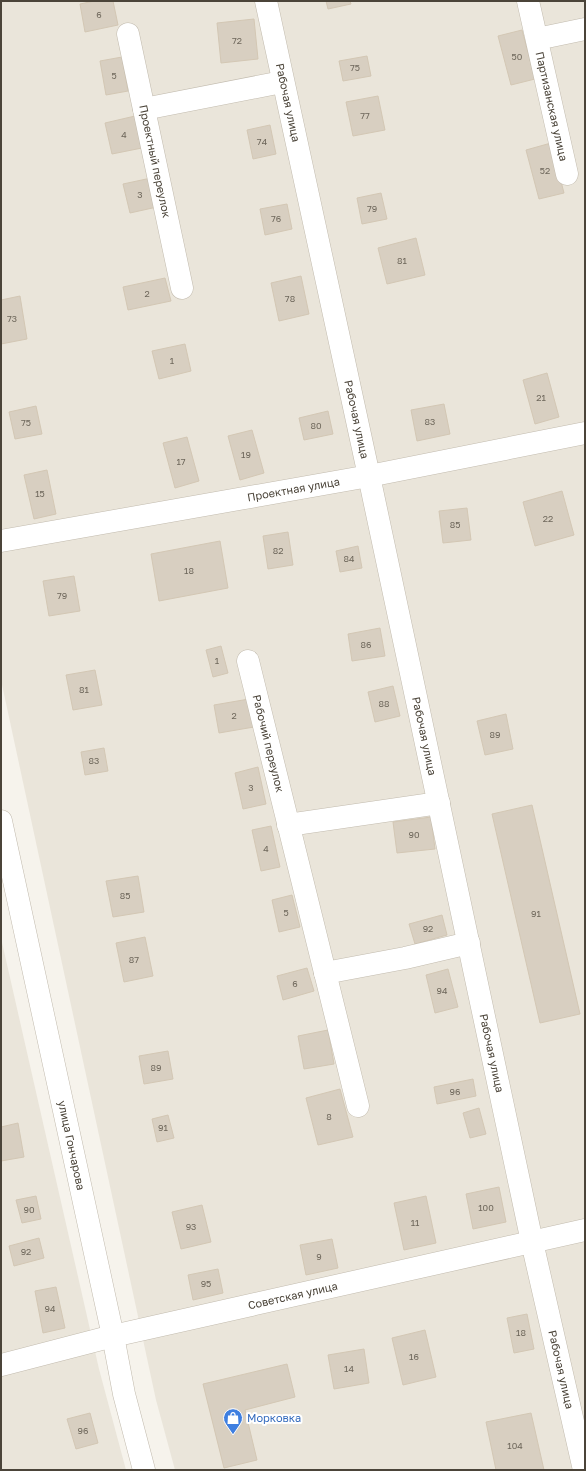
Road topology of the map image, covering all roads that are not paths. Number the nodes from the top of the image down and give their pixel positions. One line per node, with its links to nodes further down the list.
1 (266, 1): 6 (street, Рабочая улица)
2 (528, 1): 5 (street, Партизанская улица)
3 (585, 29): 5 (street, Партизанская улица)
4 (128, 34): 7 (street, Проектный переулок)
5 (537, 39): 8 (street, Партизанская улица)
6 (282, 82): 7 (street); 11 (street, Рабочая улица)
7 (144, 109): 9 (street, Проектный переулок)
8 (567, 174)
9 (182, 288)
10 (585, 433): 11 (street, Проектная улица)
11 (370, 476): 12 (street, Проектная улица); 14 (street, Рабочая улица)
12 (1, 541)
13 (248, 661): 16 (street, Рабочий переулок)
14 (439, 803): 16 (street); 17 (street, Рабочая улица)
15 (1, 821): 22 (street, улица Гончарова)
16 (288, 825): 18 (street, Рабочий переулок)
17 (469, 943): 18 (street); 21 (street, Рабочая улица)
18 (325, 973): 19 (street, Рабочий переулок)
19 (358, 1106)
20 (585, 1230): 21 (street, Советская улица)
21 (532, 1242): 22 (street, Советская улица); 25 (street, Рабочая улица)
22 (113, 1336): 23 (street, Советская улица); 24 (street, улица Гончарова)
23 (1, 1365)
24 (144, 1470)
25 (584, 1470)

